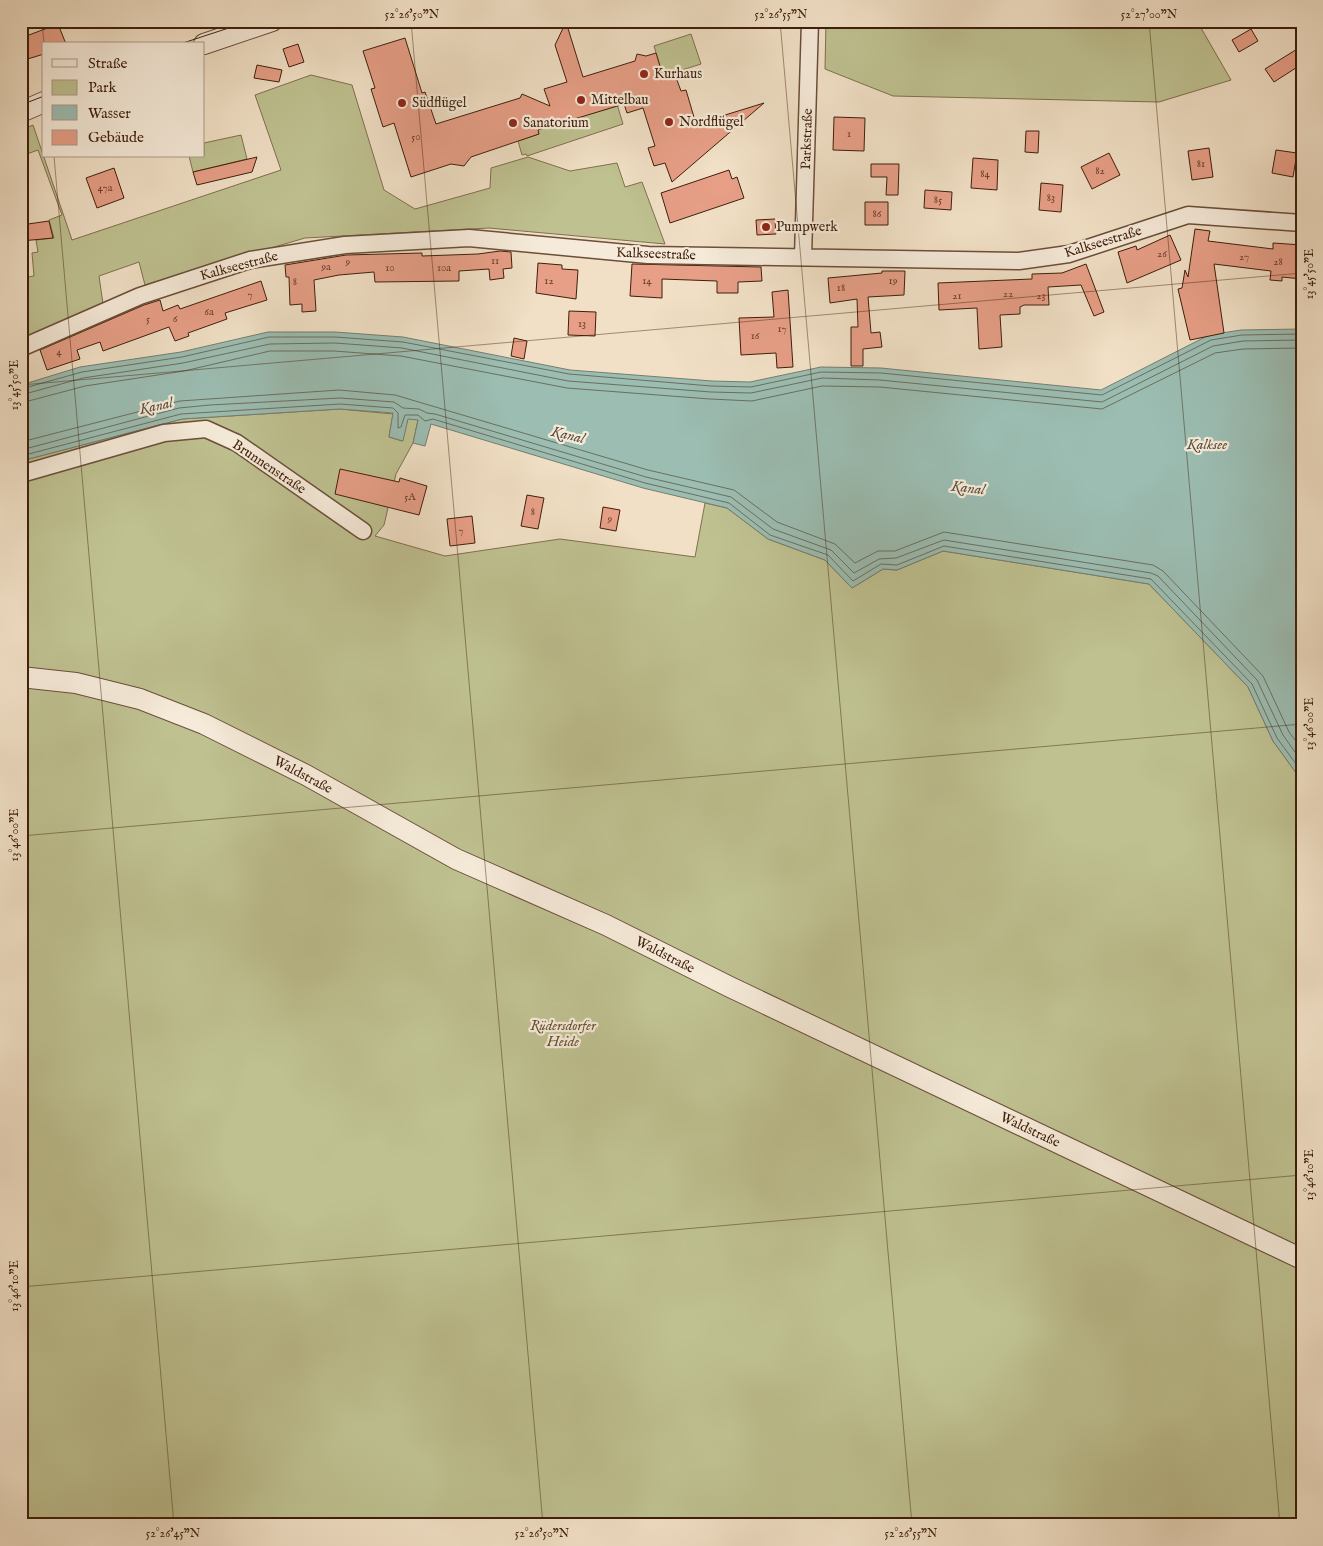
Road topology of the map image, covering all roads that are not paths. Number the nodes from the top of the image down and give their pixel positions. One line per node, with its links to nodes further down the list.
1 (272, 21): 3 (street)
2 (810, 21): 7 (street, Parkstraße)
3 (205, 44)
4 (42, 103): 5 (street)
5 (21, 112)
6 (1302, 223): 7 (street, Kalkseestraße)
7 (803, 257): 8 (street, Kalkseestraße)
8 (21, 348)
9 (21, 474): 10 (street, Brunnenstraße)
10 (363, 531)
11 (21, 677): 12 (street, Waldstraße)
12 (1302, 1259)

